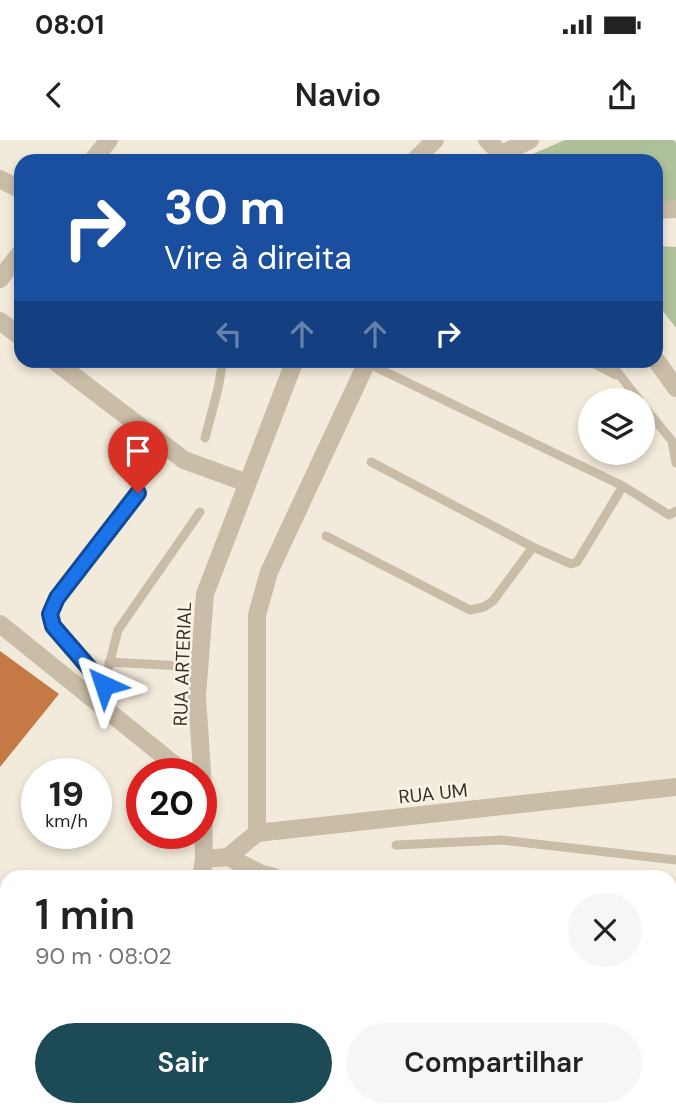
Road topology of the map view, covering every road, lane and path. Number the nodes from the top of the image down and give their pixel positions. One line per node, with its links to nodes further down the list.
1 (109, 140): 5 (street)
2 (435, 140): 6 (street)
3 (487, 140): 7 (street)
4 (530, 140): 8 (street)
5 (98, 154)
6 (421, 154)
7 (498, 154)
8 (509, 154)
9 (14, 262): 10 (street)
10 (0, 279)
11 (0, 321): 12 (street)
12 (14, 332)
13 (63, 368): 28 (street)
14 (222, 368): 25 (lane)
15 (292, 368): 28 (street, RUA ARTERIAL)
16 (364, 368): 43 (street)
17 (379, 368): 29 (lane)
18 (603, 368): 21 (lane)
19 (614, 368): 21 (lane)
20 (662, 368): 23 (street)
21 (621, 377): 22 (lane)
22 (630, 388)
23 (676, 388)
24 (655, 420): 27 (lane)
25 (205, 438)
26 (370, 462): 34 (lane)
27 (676, 463)
28 (247, 483): 37 (street, RUA ARTERIAL)
29 (623, 486): 31 (lane); 34 (lane)
30 (138, 493): 38 (lane)
31 (676, 510)
32 (200, 512): 36 (lane)
33 (326, 536): 34 (lane)
34 (533, 547)
35 (0, 624): 39 (street)
36 (109, 663): 37 (lane); 38 (lane)
37 (200, 667): 41 (street, RUA ARTERIAL)
38 (104, 685): 39 (lane)
39 (101, 705): 40 (street)
40 (166, 758)
41 (200, 758)
42 (676, 788): 43 (street, RUA UM)
43 (257, 833): 46 (street)
44 (396, 845): 47 (lane)
45 (202, 849): 48 (street, RUA ARTERIAL)
46 (228, 857): 48 (street); 49 (street)
47 (676, 860)
48 (202, 868)
49 (255, 870)

